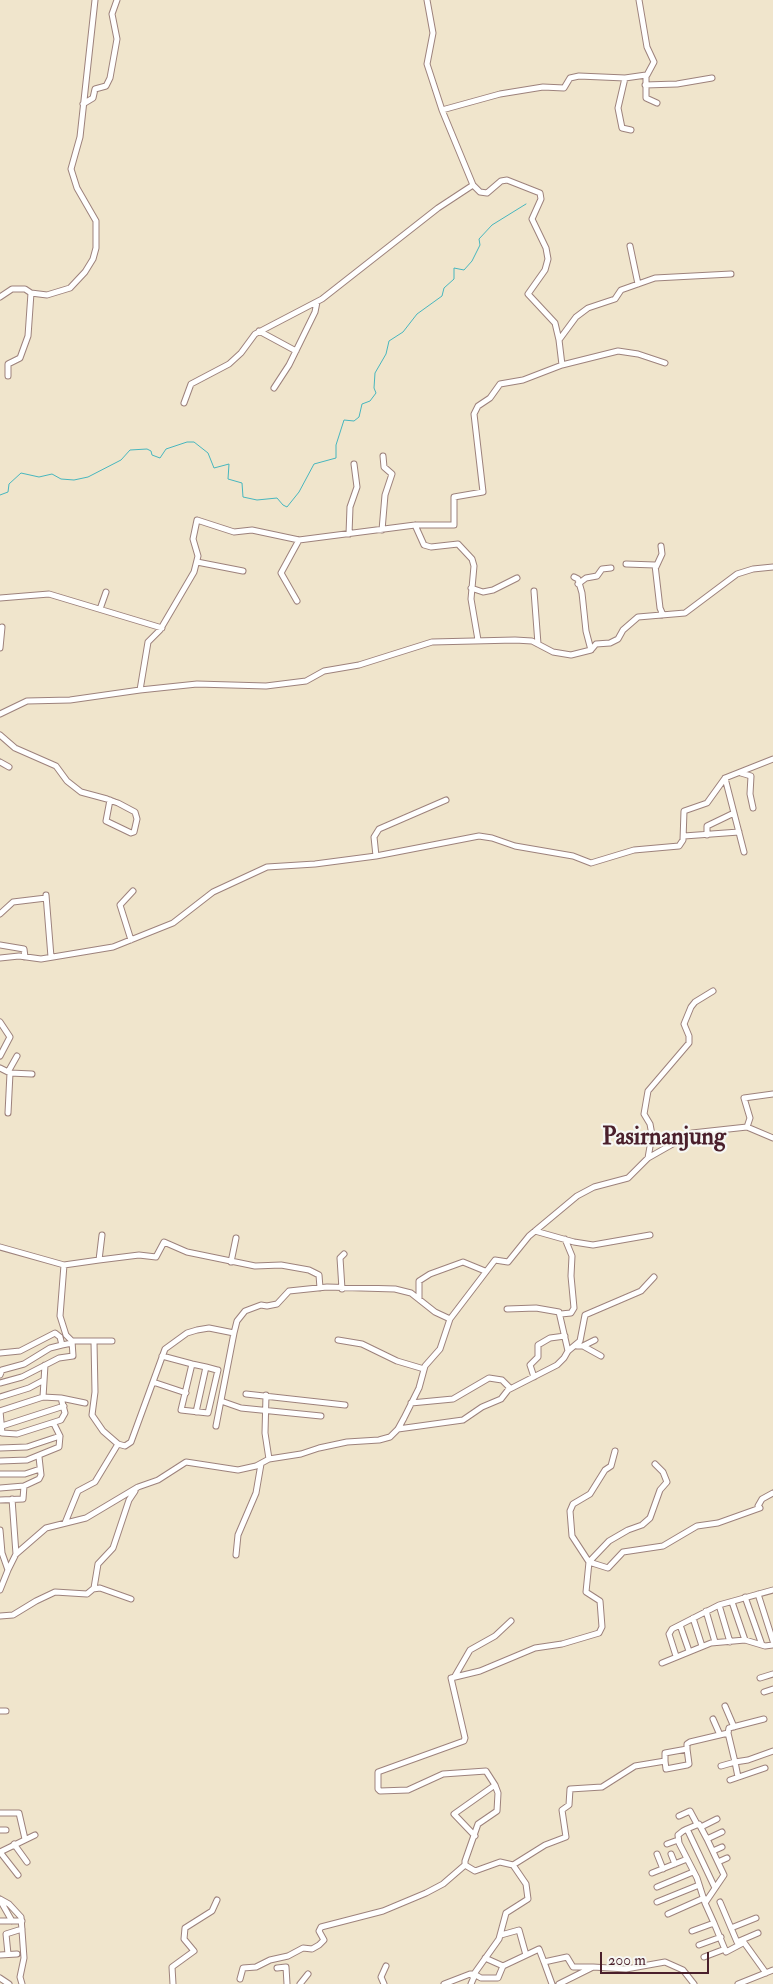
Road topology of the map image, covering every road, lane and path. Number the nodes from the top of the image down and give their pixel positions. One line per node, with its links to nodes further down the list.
1 (95, 0): 10 (street)
2 (117, 0): 10 (street)
3 (427, 0): 11 (street)
4 (639, 0): 5 (street)
5 (647, 75): 6 (street); 8 (street)
6 (625, 78): 11 (street); 12 (street)
7 (712, 78): 8 (street)
8 (645, 85): 9 (street)
9 (657, 103)
10 (82, 106): 17 (street)
11 (442, 110): 13 (street)
12 (631, 130)
13 (473, 185): 19 (street); 21 (street)
14 (630, 246): 16 (street)
15 (731, 274): 16 (street)
16 (638, 284): 21 (street)
17 (31, 293): 18 (street); 25 (street)
18 (0, 297)
19 (317, 302): 20 (street); 22 (street)
20 (259, 331): 22 (street); 27 (street)
21 (559, 340): 24 (street)
22 (296, 351): 26 (street)
23 (664, 363): 24 (street)
24 (562, 365): 30 (street)
25 (8, 376)
26 (274, 388)
27 (184, 403)
28 (383, 456): 31 (street)
29 (354, 464): 32 (street)
30 (415, 524): 31 (street); 44 (street)
31 (382, 530): 32 (street)
32 (349, 534): 33 (street)
33 (299, 540): 35 (street); 48 (street)
34 (661, 546): 37 (street)
35 (197, 562): 40 (street); 52 (street)
36 (626, 564): 37 (street)
37 (656, 567): 50 (street)
38 (773, 567): 50 (street)
39 (611, 568): 43 (street)
40 (242, 571)
41 (574, 577): 43 (street)
42 (517, 578): 44 (street)
43 (578, 584): 56 (street)
44 (470, 588): 53 (street)
45 (534, 591): 54 (street)
46 (106, 592): 49 (street)
47 (0, 598): 49 (street)
48 (297, 601)
49 (100, 609): 52 (street)
50 (663, 614): 56 (street)
51 (2, 627): 55 (street)
52 (162, 628): 57 (street)
53 (478, 640): 54 (street); 57 (street)
54 (538, 644): 56 (street)
55 (0, 648)
56 (591, 650)
57 (140, 690): 58 (street)
58 (0, 713)
59 (0, 735): 65 (street)
60 (773, 760): 63 (street)
61 (0, 762): 62 (street)
62 (9, 767)
63 (741, 773): 64 (street); 67 (street)
64 (724, 778): 68 (street); 71 (street)
65 (110, 800): 65 (street)
66 (446, 800): 73 (street)
67 (753, 808)
68 (734, 813): 69 (street); 70 (street)
69 (739, 832): 70 (street); 72 (street)
70 (707, 835): 71 (street)
71 (684, 836): 73 (street)
72 (744, 852)
73 (376, 856): 76 (street)
74 (133, 891): 76 (street)
75 (0, 914): 79 (street)
76 (131, 940): 79 (street)
77 (0, 946): 78 (street)
78 (25, 957): 79 (street); 80 (street)
79 (51, 957)
80 (0, 958)
81 (714, 991): 92 (street)
82 (0, 1022): 83 (street)
83 (0, 1056)
84 (17, 1056): 86 (street)
85 (0, 1068): 86 (street)
86 (9, 1072): 87 (street); 89 (street)
87 (32, 1074)
88 (773, 1094): 90 (street)
89 (8, 1114)
90 (747, 1127): 91 (street); 92 (street)
91 (773, 1138)
92 (648, 1158): 93 (street)
93 (535, 1231): 97 (street); 103 (street)
94 (102, 1235): 100 (street)
95 (650, 1235): 97 (street)
96 (236, 1238): 101 (street)
97 (565, 1239): 109 (street)
98 (0, 1247): 102 (street)
99 (344, 1254): 106 (street)
100 (99, 1260): 101 (street); 102 (street)
101 (231, 1262): 105 (street)
102 (64, 1265): 115 (street)
103 (485, 1270): 107 (street); 110 (street)
104 (654, 1276): 119 (street)
105 (320, 1288): 106 (street); 111 (street)
106 (342, 1289): 107 (street)
107 (419, 1299): 110 (street)
108 (507, 1309): 109 (street)
109 (561, 1314): 112 (street)
110 (450, 1319): 127 (street)
111 (234, 1333): 122 (street); 140 (street)
112 (565, 1336): 120 (street); 129 (street)
113 (338, 1340): 127 (street)
114 (595, 1340): 119 (street)
115 (72, 1342): 116 (street); 118 (street); 125 (street)
116 (94, 1342): 117 (street); 155 (street)
117 (112, 1342)
118 (62, 1345): 121 (street); 128 (street)
119 (580, 1346): 120 (street); 123 (street)
120 (568, 1351): 129 (street)
121 (0, 1354)
122 (162, 1356): 124 (street); 131 (street)
123 (601, 1356)
124 (192, 1364): 126 (street); 134 (street)
125 (45, 1365): 130 (street); 132 (street)
126 (206, 1367): 147 (street); 147 (street)
127 (424, 1369): 142 (street)
128 (1, 1370)
129 (534, 1377): 133 (street)
130 (44, 1380): 137 (street); 138 (street)
131 (153, 1382): 134 (street); 155 (street)
132 (0, 1383)
133 (510, 1388): 142 (street); 152 (street)
134 (186, 1393): 147 (street)
135 (246, 1394): 136 (street)
136 (266, 1395): 143 (street); 145 (street)
137 (0, 1397)
138 (43, 1397): 139 (street); 146 (street)
139 (61, 1398): 141 (street); 144 (street)
140 (221, 1401): 145 (street); 151 (street)
141 (85, 1403)
142 (411, 1403): 152 (street)
143 (345, 1405)
144 (64, 1406): 149 (street); 150 (street)
145 (265, 1410): 148 (street); 159 (street)
146 (0, 1411): 150 (street)
147 (196, 1412)
148 (321, 1416)
149 (54, 1424): 153 (street); 154 (street)
150 (2, 1426): 153 (street)
151 (216, 1426)
152 (398, 1429): 159 (street)
153 (1, 1434)
154 (60, 1436): 156 (street); 158 (street)
155 (118, 1444): 171 (street)
156 (0, 1448)
157 (615, 1451): 177 (street)
158 (39, 1457): 160 (street); 163 (street)
159 (269, 1460): 161 (street)
160 (0, 1461)
161 (260, 1464): 166 (street); 176 (street)
162 (655, 1464): 177 (street)
163 (40, 1468): 164 (street); 165 (street)
164 (0, 1474)
165 (24, 1486): 167 (street); 169 (street)
166 (138, 1487): 171 (street); 179 (street)
167 (0, 1488)
168 (773, 1493): 177 (street)
169 (12, 1499): 170 (street); 175 (street)
170 (0, 1500)
171 (65, 1523): 175 (street)
172 (0, 1530): 173 (street)
173 (1, 1538): 174 (street)
174 (1, 1550): 178 (street)
175 (16, 1554): 178 (street)
176 (236, 1555)
177 (589, 1562): 203 (street)
178 (8, 1570): 180 (street)
179 (94, 1588): 184 (street); 188 (street)
180 (0, 1590)
181 (772, 1591): 182 (street)
182 (758, 1594): 183 (street); 193 (street)
183 (746, 1598): 185 (street); 196 (street)
184 (131, 1599)
185 (732, 1602): 186 (street); 192 (street)
186 (718, 1606): 187 (street); 195 (street)
187 (706, 1611): 189 (street); 194 (street)
188 (0, 1616)
189 (693, 1618): 191 (street); 198 (street)
190 (511, 1621): 203 (street)
191 (680, 1625): 199 (street); 200 (street)
192 (745, 1640): 195 (street); 196 (street)
193 (773, 1641)
194 (716, 1642): 195 (street); 198 (street)
195 (730, 1642)
196 (762, 1645): 197 (street)
197 (773, 1645)
198 (702, 1646): 199 (street)
199 (689, 1651): 200 (street)
200 (676, 1656): 201 (street)
201 (662, 1663)
202 (773, 1674): 204 (street)
203 (456, 1676): 221 (street)
204 (760, 1678)
205 (773, 1689): 206 (street)
206 (764, 1692)
207 (725, 1706): 210 (street)
208 (713, 1719): 212 (street)
209 (764, 1719): 210 (street)
210 (734, 1726): 211 (street)
211 (728, 1733): 212 (street); 216 (street)
212 (720, 1735): 213 (street)
213 (687, 1749): 215 (street); 215 (street)
214 (773, 1751): 216 (street)
215 (665, 1761): 245 (street)
216 (735, 1762): 217 (street); 219 (street)
217 (721, 1766)
218 (766, 1768): 219 (street)
219 (738, 1777): 220 (street)
220 (730, 1780)
221 (495, 1785): 229 (street); 229 (street)
222 (0, 1813): 231 (street)
223 (678, 1816): 225 (street)
224 (717, 1819): 225 (street)
225 (699, 1825): 226 (street); 230 (street)
226 (687, 1829): 232 (street); 253 (street)
227 (722, 1832): 230 (street)
228 (35, 1835): 231 (street)
229 (475, 1836): 246 (street)
230 (707, 1838): 236 (street)
231 (24, 1839): 233 (street)
232 (678, 1840): 234 (street); 241 (street)
233 (14, 1844): 237 (street); 242 (street)
234 (667, 1844)
235 (722, 1846): 236 (street)
236 (713, 1851): 243 (street)
237 (0, 1852): 250 (street)
238 (657, 1854): 247 (street)
239 (671, 1854): 244 (street)
240 (727, 1858): 243 (street)
241 (687, 1859): 244 (street); 248 (street)
242 (27, 1862)
243 (718, 1862): 253 (street)
244 (675, 1864): 247 (street)
245 (513, 1865): 246 (street); 269 (street)
246 (465, 1866): 290 (street)
247 (663, 1869): 249 (street)
248 (693, 1872): 251 (street); 252 (street)
249 (652, 1873)
250 (18, 1874)
251 (700, 1885): 256 (street); 257 (street)
252 (657, 1887)
253 (715, 1888): 256 (street)
254 (0, 1899): 262 (street); 263 (street)
255 (217, 1900): 293 (street)
256 (704, 1900): 259 (street); 264 (street)
257 (657, 1902)
258 (720, 1902): 265 (street)
259 (668, 1914)
260 (756, 1918): 265 (street)
261 (0, 1921): 262 (street)
262 (12, 1921): 263 (street)
263 (22, 1921): 266 (street)
264 (714, 1923): 267 (street); 270 (street)
265 (731, 1928): 271 (street)
266 (22, 1929): 274 (street); 292 (street)
267 (692, 1931)
268 (758, 1933): 271 (street)
269 (502, 1935): 277 (street); 279 (street)
270 (720, 1936): 272 (street); 273 (street)
271 (743, 1941): 273 (street); 286 (street)
272 (699, 1945)
273 (725, 1949): 278 (street)
274 (8, 1954): 275 (street); 276 (street)
275 (17, 1954)
276 (0, 1955)
277 (526, 1955): 280 (street); 282 (street)
278 (704, 1957)
279 (485, 1958): 282 (street); 288 (street)
280 (544, 1962): 283 (street); 299 (street)
281 (386, 1966): 296 (street)
282 (503, 1966): 288 (street)
283 (593, 1967): 300 (street); 301 (street)
284 (277, 1968): 294 (street)
285 (773, 1970): 286 (street)
286 (766, 1973): 302 (street)
287 (308, 1974): 295 (street)
288 (472, 1974): 297 (street); 298 (street)
289 (0, 1978): 291 (street)
290 (240, 1979)
291 (9, 1984)
292 (22, 1984)
293 (174, 1984)
294 (287, 1984)
295 (300, 1984)
296 (384, 1984)
297 (444, 1984)
298 (471, 1984)
299 (552, 1984)
300 (559, 1984)
301 (694, 1984)
302 (738, 1984)

